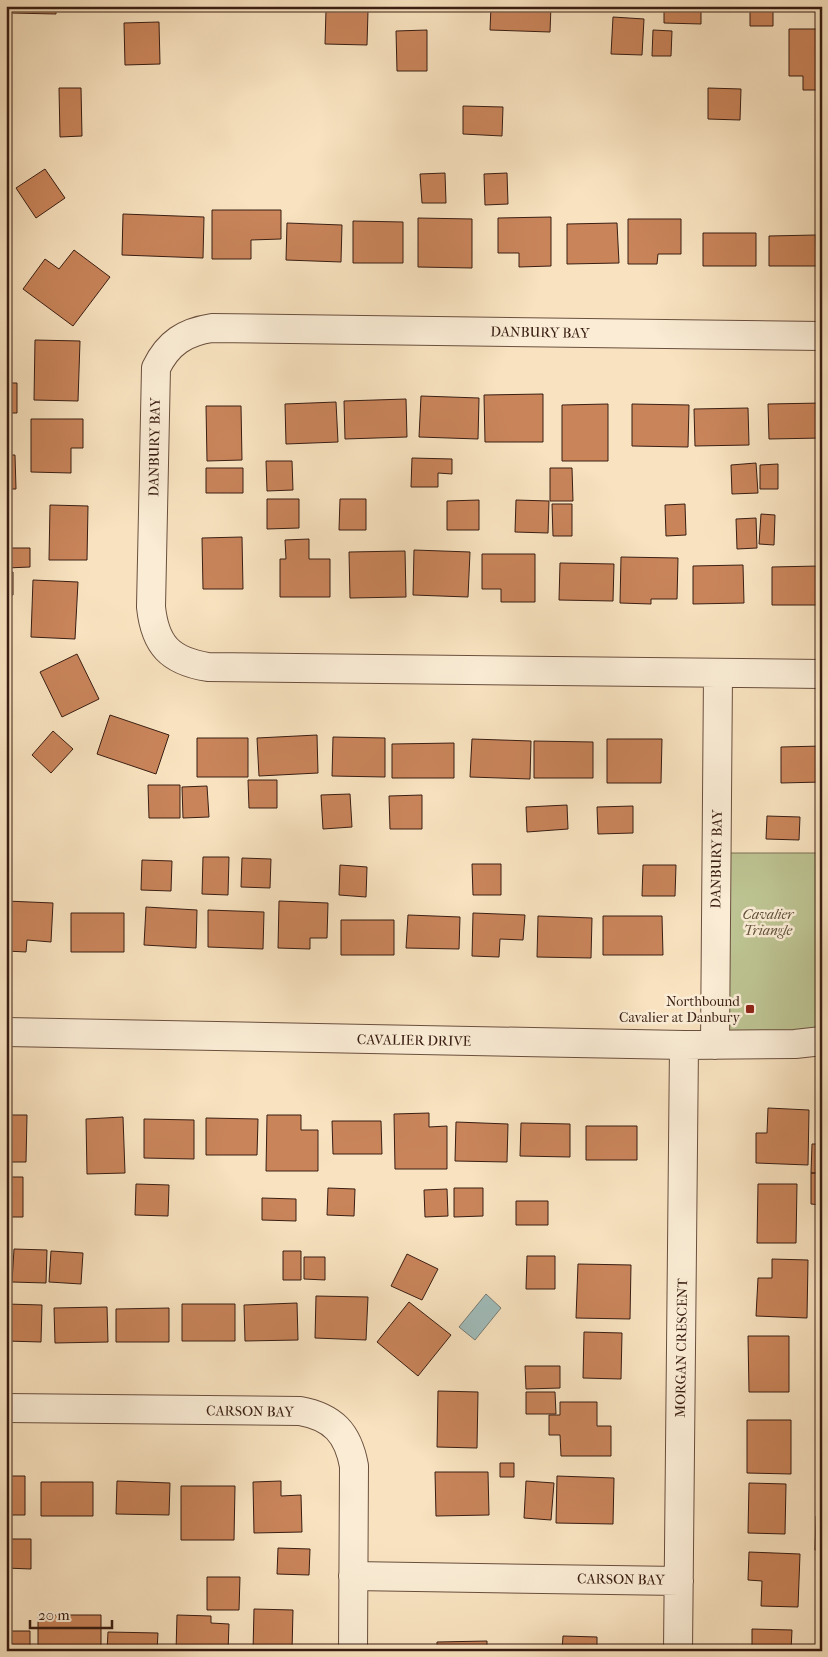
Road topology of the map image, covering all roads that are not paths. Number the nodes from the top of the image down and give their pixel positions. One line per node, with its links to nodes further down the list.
1 (822, 336): 2 (street, DANBURY BAY)
2 (718, 674): 3 (street, DANBURY BAY); 7 (street, DANBURY BAY)
3 (822, 674)
4 (6, 1032): 6 (street, CAVALIER DRIVE)
5 (822, 1041): 7 (street, CAVALIER DRIVE)
6 (684, 1045): 7 (street, CAVALIER DRIVE); 10 (street, MORGAN CRESCENT)
7 (715, 1045)
8 (6, 1408): 9 (street, CARSON BAY)
9 (353, 1576): 10 (street, CARSON BAY); 11 (street, CARSON BAY)
10 (679, 1580): 12 (street, MORGAN CRESCENT)
11 (353, 1651)
12 (678, 1651)

